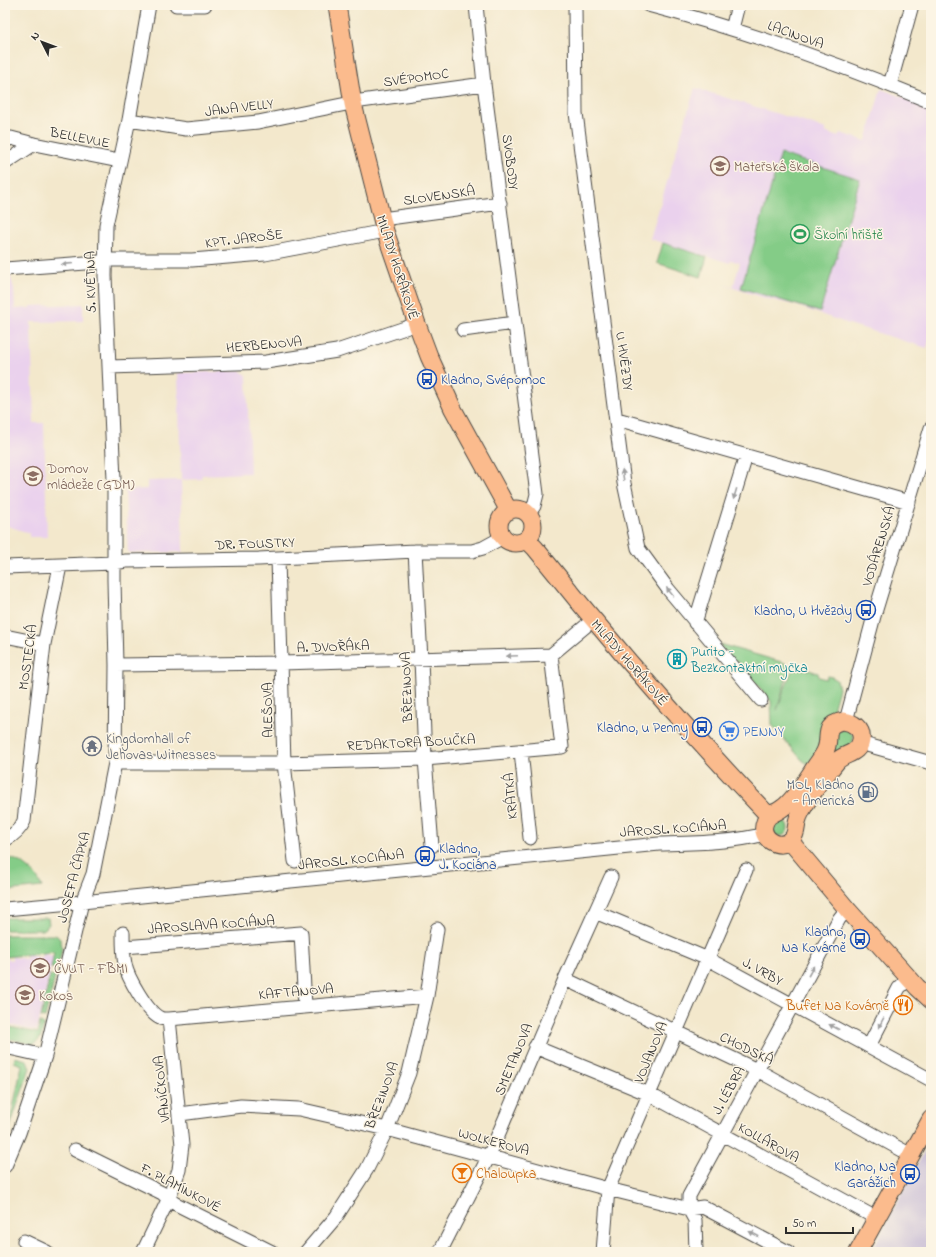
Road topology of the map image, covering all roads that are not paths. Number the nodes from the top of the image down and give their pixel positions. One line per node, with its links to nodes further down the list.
1 (149, 5): 15 (street, 5. KVĚTNA)
2 (176, 5): 3 (street)
3 (205, 5)
4 (337, 5): 14 (main road, MILADY HORÁKOVÉ)
5 (476, 5): 11 (street, SVOBODY)
6 (575, 5): 28 (street, U HVĚZDY)
7 (648, 5): 10 (street, LACINOVA)
8 (738, 5): 10 (street)
9 (912, 5): 12 (street)
10 (732, 29): 12 (street, LACINOVA)
11 (484, 84): 14 (street, SVÉPOMOC); 20 (street, SVOBODY)
12 (890, 85): 13 (street, LACINOVA)
13 (931, 102)
14 (353, 104): 15 (street, JANA VELLY); 21 (main road, MILADY HORÁKOVÉ)
15 (129, 120): 18 (street, 5. KVĚTNA)
16 (5, 141): 17 (street, BELLEVUE)
17 (34, 144): 18 (street, BELLEVUE); 19 (street, BELLEVUE)
18 (119, 161): 22 (street, 5. KVĚTNA)
19 (5, 163)
20 (500, 204): 21 (street, SLOVENSKÁ); 24 (street, SVOBODY)
21 (384, 225): 22 (street, KPT. JAROŠE); 25 (main road, MILADY HORÁKOVÉ)
22 (106, 260): 23 (street, one-way to 23); 27 (street, 5. KVĚTNA)
23 (5, 269)
24 (515, 323): 26 (street); 33 (street, SVOBODY)
25 (417, 324): 27 (street, HERBENOVA); 32 (main road, MILADY HORÁKOVÉ)
26 (463, 330)
27 (109, 367): 38 (street, 5. KVĚTNA)
28 (617, 419): 30 (street); 42 (street, U HVĚZDY, one-way to 28)
29 (931, 428): 31 (street, VODÁRENSKÁ)
30 (746, 456): 31 (street); 42 (street, one-way to 42)
31 (909, 502): 50 (street, VODÁRENSKÁ)
32 (509, 511): 33 (main road); 34 (main road)
33 (528, 514): 35 (main road)
34 (503, 537): 35 (main road); 36 (street, DR. FOUSTKY)
35 (527, 540): 41 (main road, MILADY HORÁKOVÉ)
36 (415, 551): 37 (street, DR. FOUSTKY); 46 (street, BŘEZINOVA)
37 (278, 558): 38 (street, DR. FOUSTKY); 47 (street, ALEŠOVA)
38 (114, 563): 39 (street, DR. FOUSTKY); 48 (street, JOSEFA ČAPKA)
39 (60, 566): 40 (street, DR. FOUSTKY); 44 (street, MOSTECKÁ)
40 (5, 567)
41 (594, 620): 45 (street); 57 (main road, MILADY HORÁKOVÉ)
42 (695, 623): 49 (street, U HVĚZDY)
43 (5, 636): 44 (street)
44 (44, 644): 60 (street, MOSTECKÁ)
45 (551, 654): 46 (street, A. DVOŘÁKA, one-way to 46); 52 (street, REDAKTORA BOUČKA)
46 (421, 659): 47 (street, A. DVOŘÁKA); 53 (street, BŘEZINOVA)
47 (282, 663): 48 (street, A. DVOŘÁKA); 55 (street, ALEŠOVA)
48 (116, 665): 54 (street, JOSEFA ČAPKA)
49 (761, 700)
50 (846, 721): 51 (main road); 57 (main road)
51 (860, 743): 56 (street); 61 (main road)
52 (521, 751): 53 (street, REDAKTORA BOUČKA); 59 (street, KRÁTKÁ)
53 (425, 759): 55 (street, REDAKTORA BOUČKA); 62 (street, BŘEZINOVA)
54 (114, 763): 55 (street, REDAKTORA BOUČKA); 66 (street, JOSEFA ČAPKA)
55 (284, 763): 63 (street, ALEŠOVA)
56 (931, 763)
57 (769, 816): 58 (main road)
58 (765, 834): 61 (main road); 66 (street, JAROSL. KOCIÁNA)
59 (530, 838)
60 (5, 840)
61 (790, 841): 68 (main road)
62 (432, 846)
63 (295, 861)
64 (746, 870): 73 (street, VOJANOVA)
65 (611, 877): 69 (street, SMETANOVA)
66 (82, 902): 67 (street, JAROSL. KOCIÁNA); 85 (street, JOSEFA ČAPKA)
67 (5, 909)
68 (848, 909): 74 (main road); 78 (street, J. LÉBRA, one-way to 68)
69 (595, 912): 73 (street, J. VRBY); 75 (street, SMETANOVA)
70 (437, 929): 76 (street, BŘEZINOVA)
71 (123, 933): 72 (street)
72 (124, 947): 79 (street, JAROSLAVA KOCIÁNA); 80 (street)
73 (708, 959): 78 (street, J. VRBY); 81 (street, VOJANOVA)
74 (909, 978): 77 (main road); 82 (street, one-way to 82)
75 (564, 979): 81 (street, CHODSKÁ); 84 (street, SMETANOVA)
76 (427, 996): 79 (street, KAFTANOVA); 91 (street, BŘEZINOVA)
77 (931, 1000)
78 (792, 1005): 82 (street, J. VRBY, one-way to 78); 86 (street, J. LÉBRA)
79 (305, 1006): 80 (street, KAFTANOVA)
80 (169, 1019): 89 (street, VANÍČKOVA)
81 (676, 1032): 86 (street, CHODSKÁ); 88 (street, VOJANOVA)
82 (869, 1046): 87 (street, J. VRBY)
83 (5, 1047): 85 (street)
84 (535, 1047): 88 (street, KOLLÁROVA); 95 (street, SMETANOVA)
85 (45, 1056): 96 (street, JOSEFA ČAPKA)
86 (757, 1070): 92 (street, J. LÉBRA); 94 (street, CHODSKÁ)
87 (931, 1080)
88 (649, 1094): 92 (street, KOLLÁROVA); 97 (street, VOJANOVA)
89 (180, 1114): 91 (street, WOLKEROVA); 98 (street, VANÍČKOVA)
90 (931, 1118): 94 (main road)
91 (387, 1129): 95 (street, WOLKEROVA); 105 (street, BŘEZINOVA)
92 (722, 1134): 99 (street, J. LÉBRA); 100 (street, KOLLÁROVA)
93 (75, 1150): 98 (street, F. PLAMÍNKOVÉ)
94 (911, 1155): 100 (main road)
95 (489, 1156): 97 (street, WOLKEROVA); 106 (street, SMETANOVA)
96 (5, 1166)
97 (608, 1189): 99 (street, WOLKEROVA); 107 (street, VOJANOVA)
98 (168, 1198): 103 (street, VANÍČKOVA); 104 (street, F. PLAMÍNKOVÉ)
99 (689, 1209): 108 (street, J. LÉBRA); 109 (street, WOLKEROVA, one-way to 99)
100 (876, 1218): 110 (main road)
101 (24, 1241): 102 (street)
102 (47, 1252)
103 (143, 1252)
104 (272, 1252)
105 (306, 1252)
106 (440, 1252)
107 (603, 1252)
108 (696, 1252)
109 (788, 1252)
110 (858, 1252)

